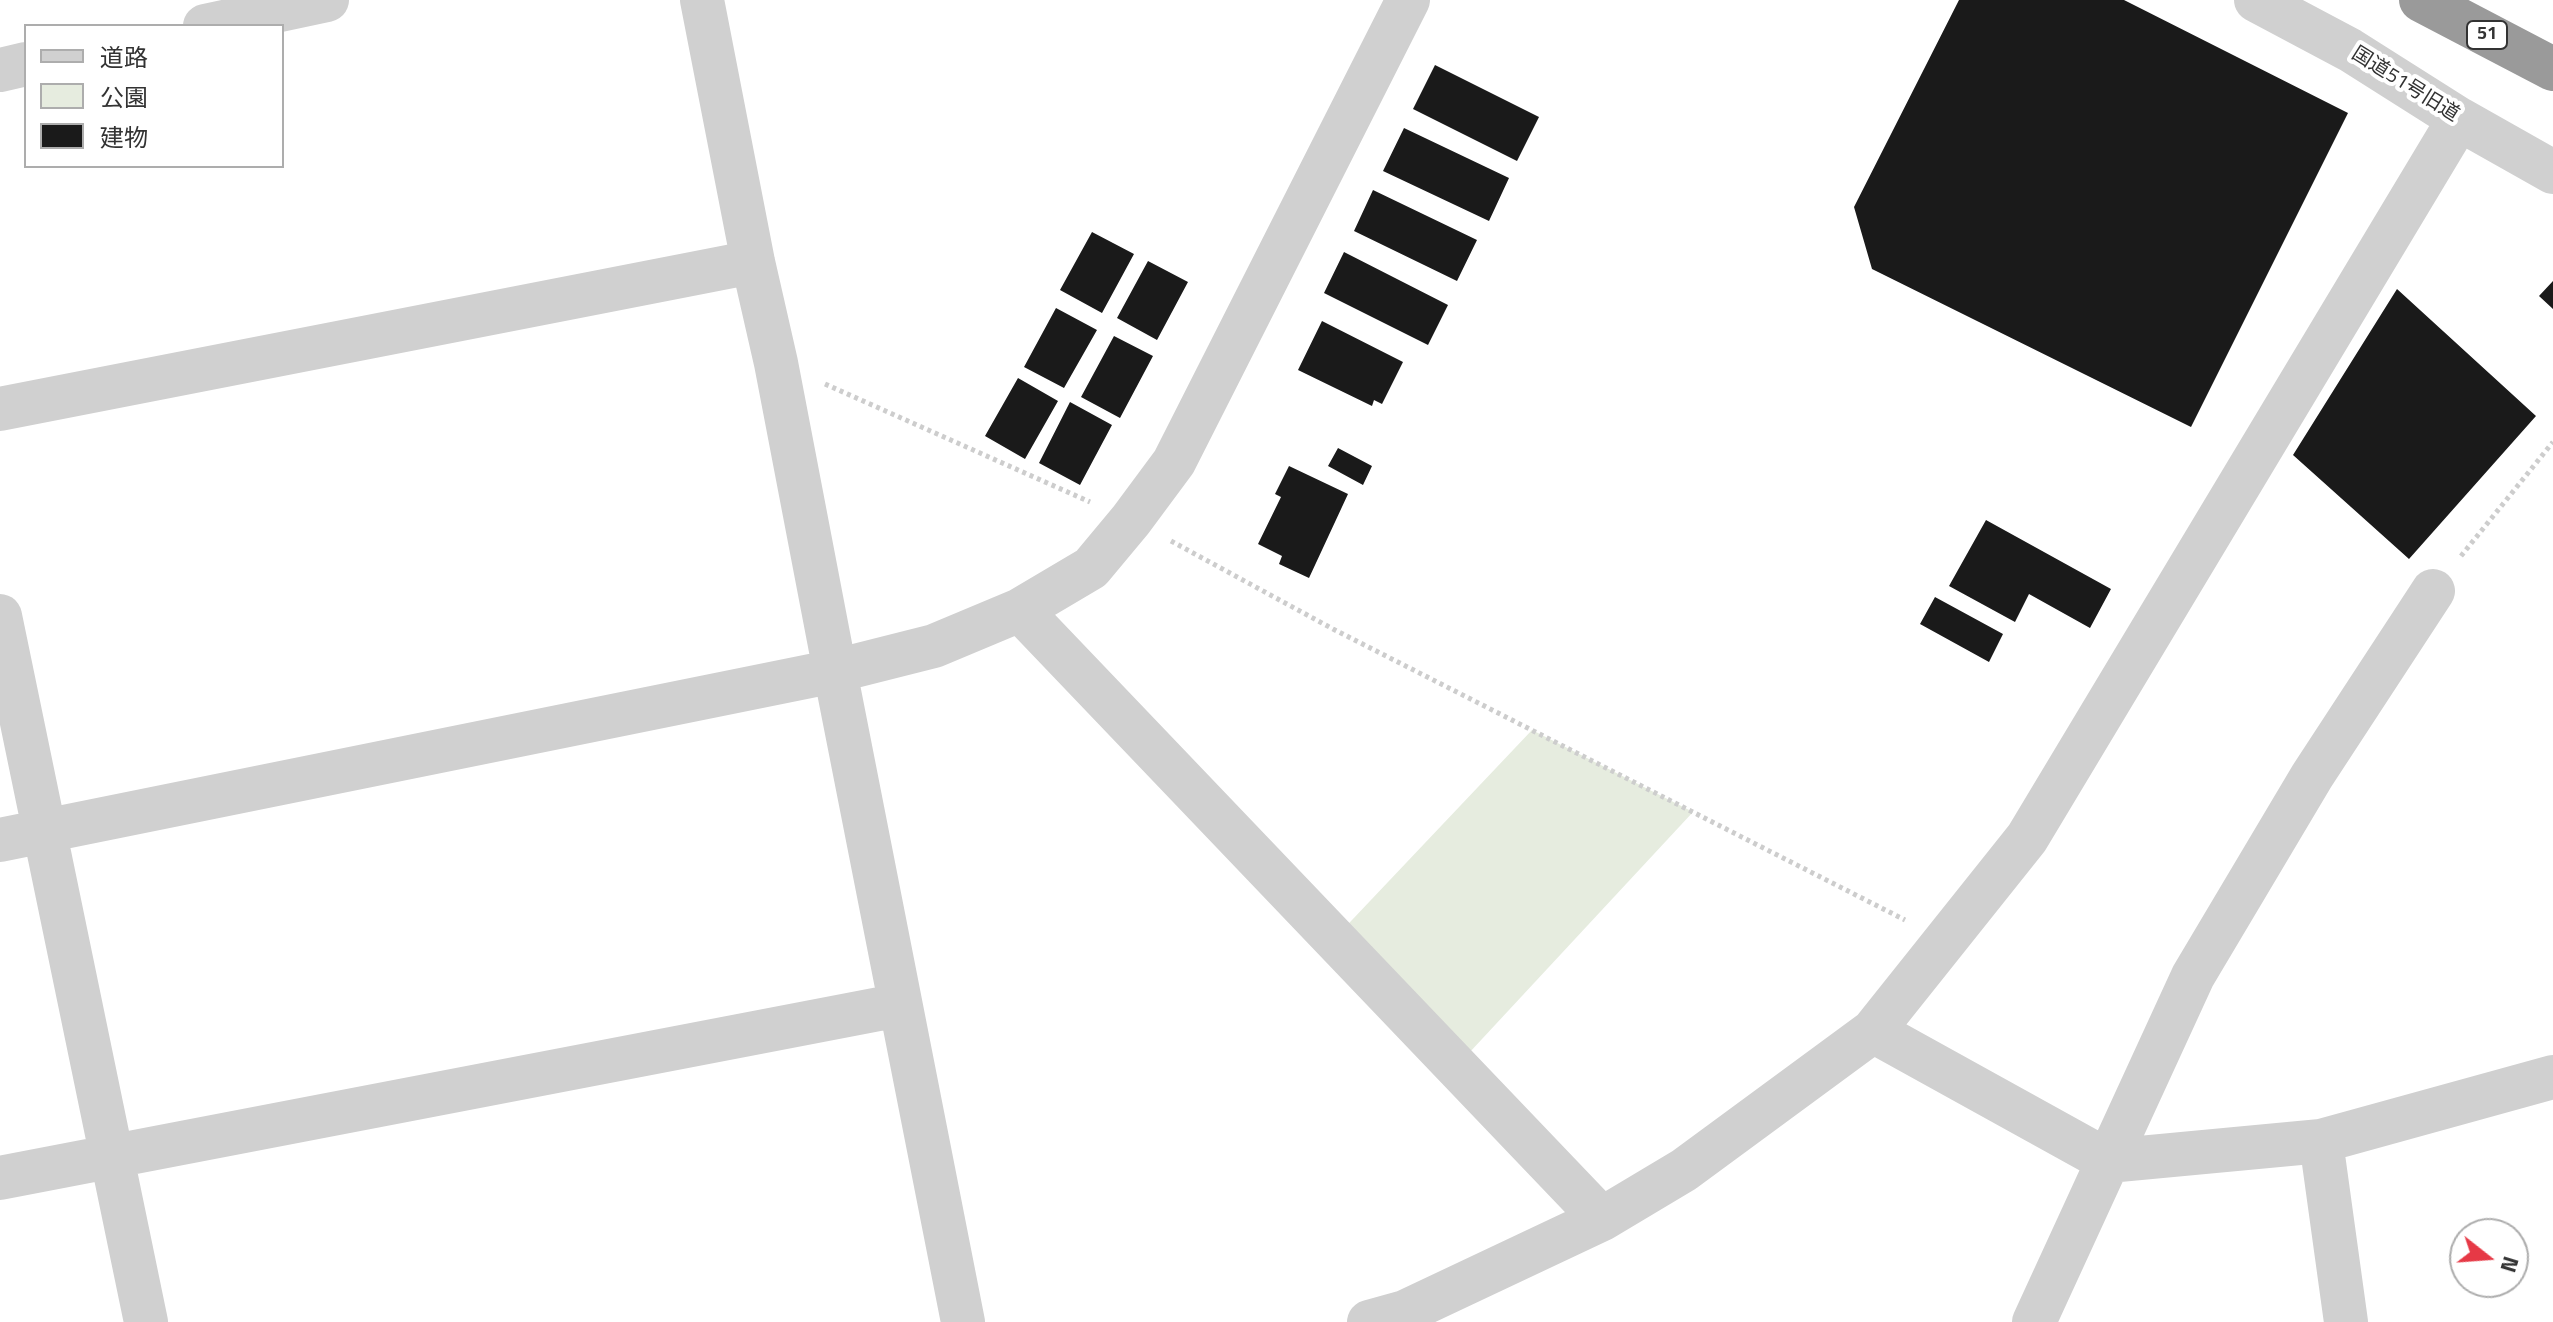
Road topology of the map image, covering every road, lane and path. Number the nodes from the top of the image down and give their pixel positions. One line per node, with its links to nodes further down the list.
1 (327, 0): 6 (street)
2 (702, 0): 12 (street)
3 (1408, 0): 16 (street)
4 (2256, 0): 10 (street, 国道51号旧道)
5 (2421, 0): 8 (highway, 51)
6 (214, 24)
7 (24, 64): 9 (street)
8 (2553, 69)
9 (0, 70)
10 (2459, 119): 11 (street, 国道51号旧道); 23 (street)
11 (2553, 172)
12 (753, 262): 13 (street); 14 (street)
13 (776, 363): 16 (path); 20 (street)
14 (0, 409)
15 (2553, 442): 17 (path)
16 (1131, 520): 18 (street); 23 (path)
17 (2433, 591): 29 (street)
18 (1020, 610): 20 (street); 31 (street)
19 (0, 616): 21 (street)
20 (835, 671): 21 (street); 24 (street)
21 (45, 831): 22 (street); 28 (street)
22 (0, 840)
23 (1945, 940): 25 (street)
24 (900, 1005): 28 (street); 33 (street)
25 (1873, 1031): 29 (street); 31 (street)
26 (2553, 1077): 27 (street)
27 (2321, 1141): 29 (street); 36 (street)
28 (112, 1156): 30 (street); 32 (street)
29 (2108, 1161): 35 (street)
30 (0, 1178)
31 (1602, 1219): 34 (street)
32 (146, 1322)
33 (963, 1322)
34 (1369, 1322)
35 (2034, 1322)
36 (2346, 1322)

